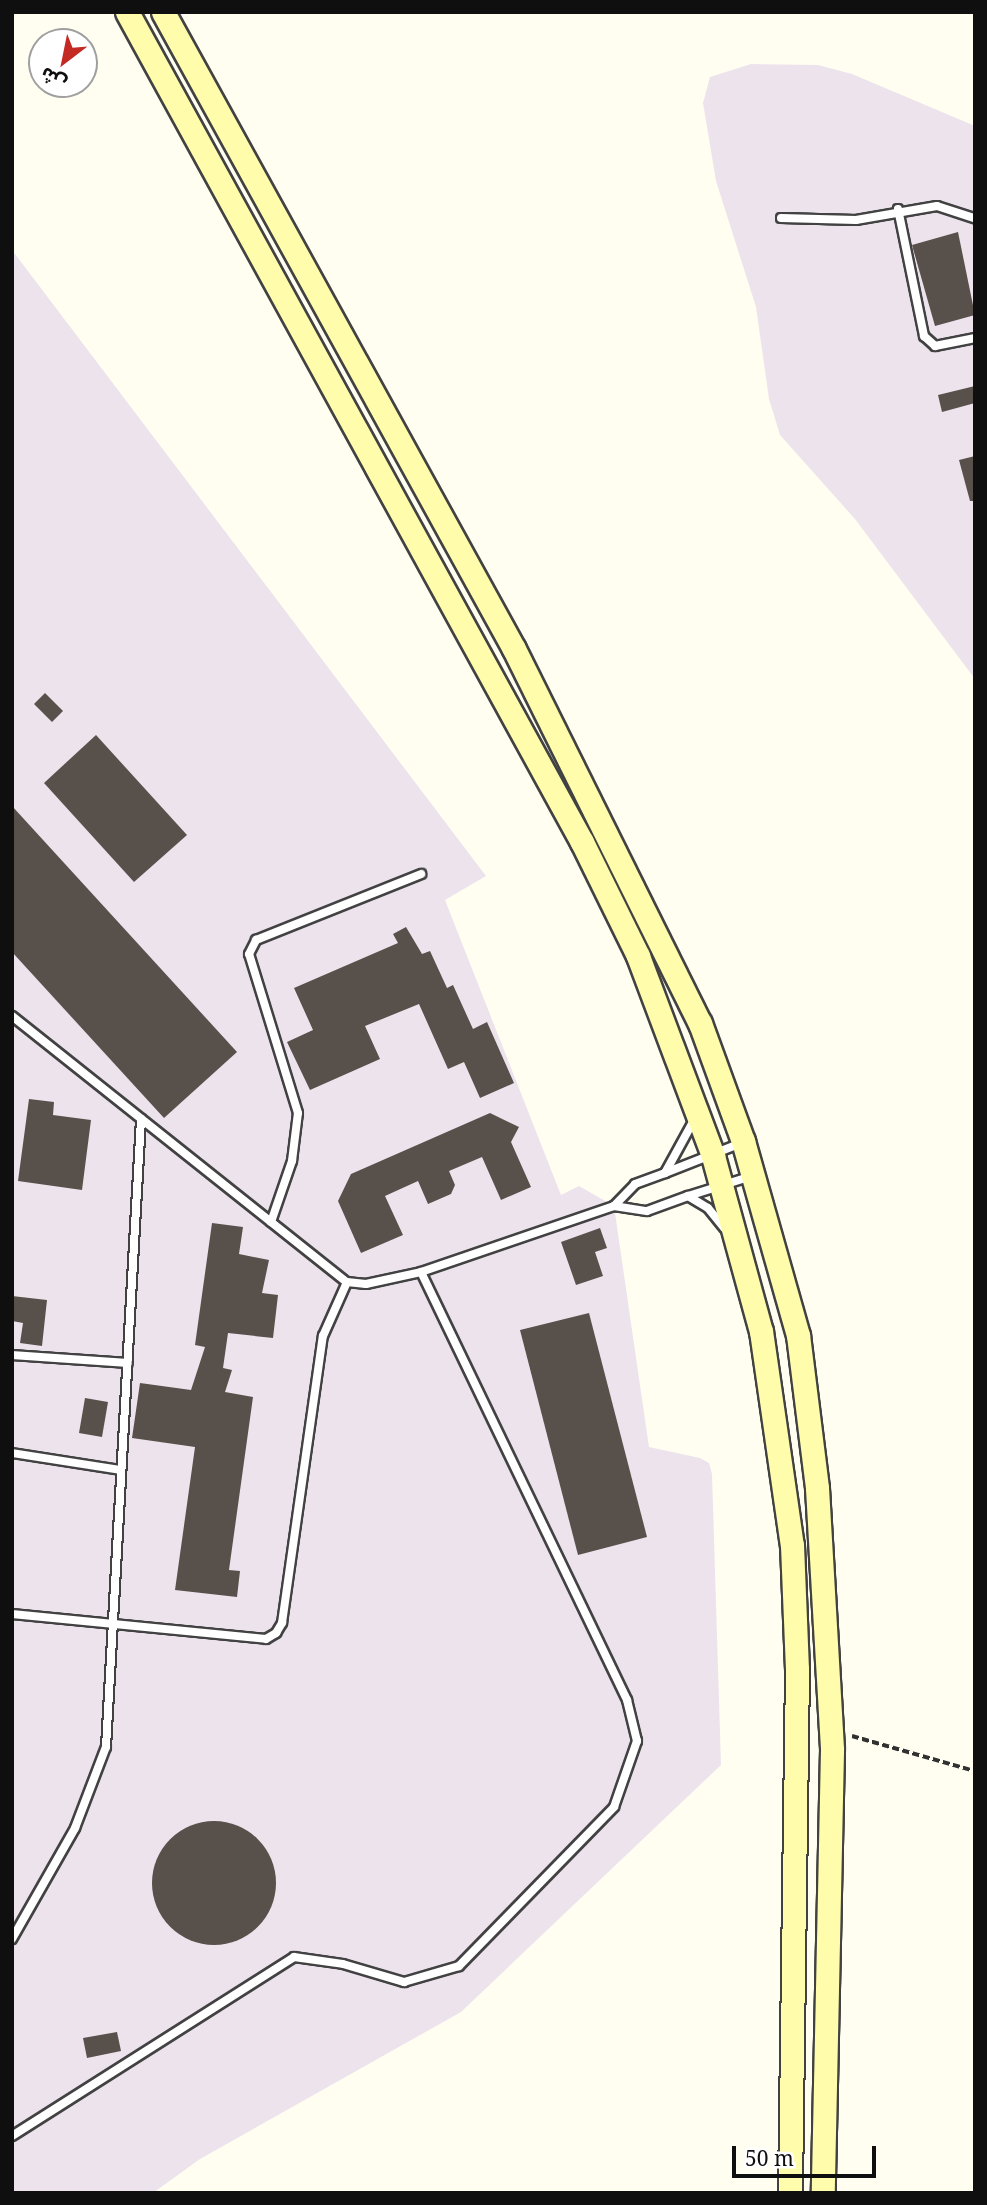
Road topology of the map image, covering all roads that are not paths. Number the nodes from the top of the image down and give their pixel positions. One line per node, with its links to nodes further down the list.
1 (118, 12): 4 (main road)
2 (127, 12): 4 (main road)
3 (163, 12): 9 (main road)
4 (143, 41): 10 (main road)
5 (898, 209): 6 (lane); 7 (lane); 8 (lane)
6 (781, 218)
7 (975, 218)
8 (975, 338)
9 (514, 649): 10 (main road); 15 (main road)
10 (486, 662): 13 (main road)
11 (421, 874): 22 (lane)
12 (12, 1016): 14 (lane)
13 (697, 1114): 16 (main road); 17 (lane)
14 (141, 1119): 22 (lane); 27 (lane)
15 (743, 1141): 16 (lane); 18 (main road)
16 (713, 1156): 17 (lane); 19 (main road)
17 (665, 1173): 21 (lane)
18 (752, 1175): 19 (lane); 35 (main road)
19 (721, 1187): 20 (lane); 23 (main road)
20 (688, 1196): 21 (lane); 23 (lane)
21 (614, 1206): 24 (lane)
22 (271, 1222): 25 (lane)
23 (741, 1256): 34 (main road)
24 (421, 1272): 25 (lane); 33 (lane)
25 (347, 1282): 31 (lane)
26 (12, 1355): 27 (lane)
27 (128, 1363): 29 (lane)
28 (12, 1453): 29 (lane)
29 (121, 1470): 31 (lane)
30 (12, 1614): 31 (lane)
31 (113, 1625): 32 (lane)
32 (12, 1939)
33 (12, 2136)
34 (790, 2193)
35 (823, 2193)

